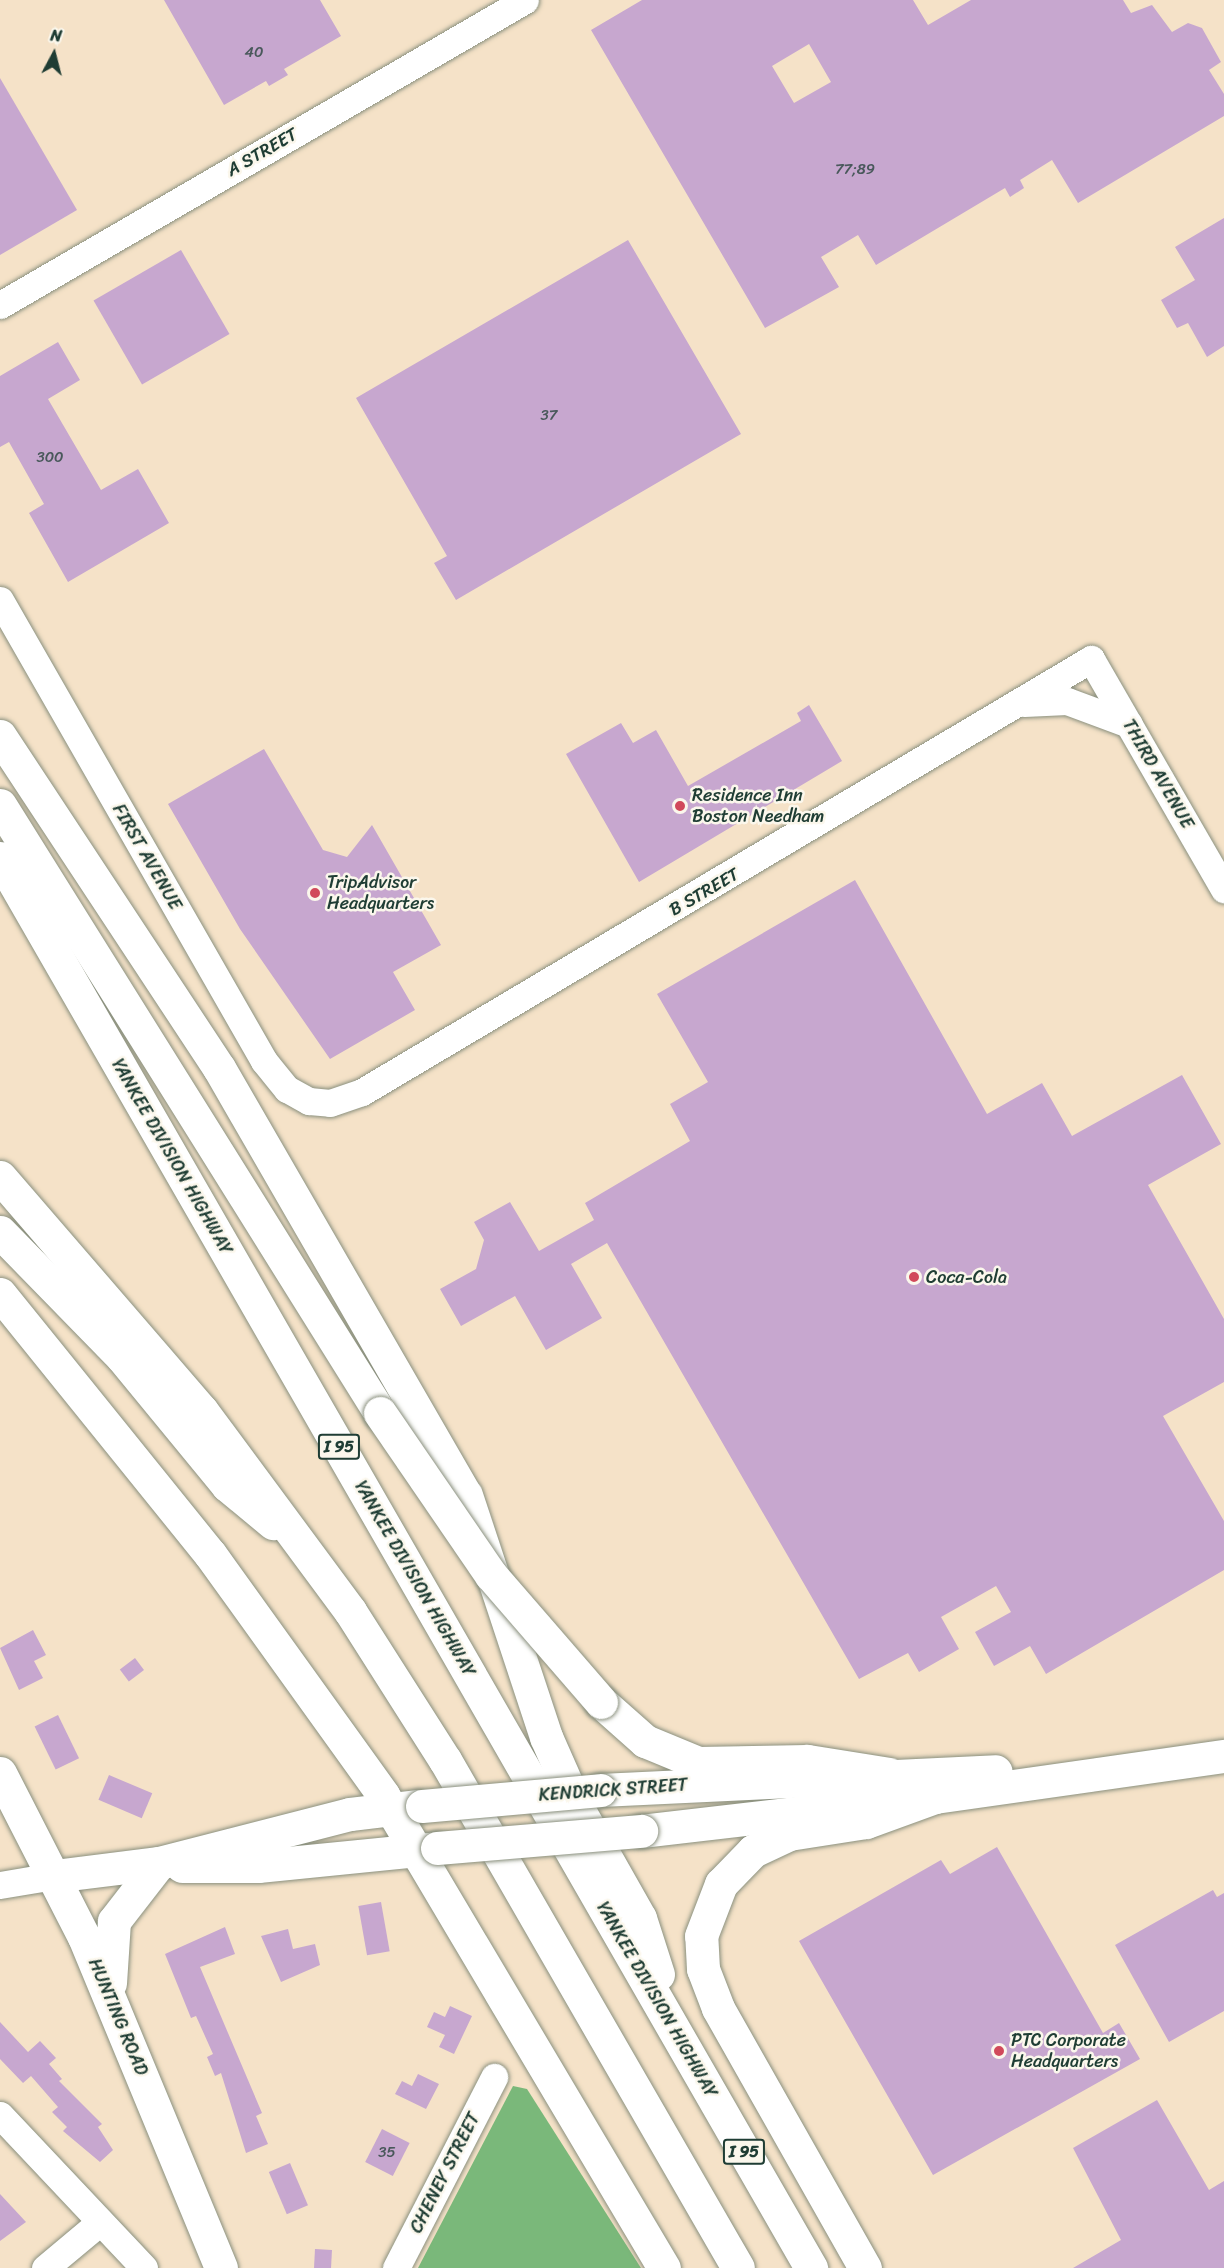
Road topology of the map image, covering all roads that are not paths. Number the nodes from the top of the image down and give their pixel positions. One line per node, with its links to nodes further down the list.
1 (525, 0): 2 (street, A STREET)
2 (0, 305)
3 (0, 600): 11 (street, FIRST AVENUE)
4 (1091, 659): 5 (street, B STREET); 6 (street, THIRD AVENUE)
5 (1023, 703): 6 (street); 11 (street, B STREET)
6 (1129, 724): 10 (street, THIRD AVENUE)
7 (0, 736): 27 (main road)
8 (0, 805): 18 (main road, bridge)
9 (0, 858): 27 (main road, YANKEE DIVISION HIGHWAY / I 95)
10 (1224, 889)
11 (309, 1101)
12 (0, 1177): 15 (main road)
13 (0, 1232): 15 (main road)
14 (0, 1294): 21 (main road)
15 (310, 1553): 36 (main road)
16 (1224, 1756): 19 (main road, KENDRICK STREET)
17 (0, 1773): 24 (main road, HUNTING ROAD)
18 (889, 1774): 19 (main road, KENDRICK STREET); 21 (main road, KENDRICK STREET, bridge)
19 (1073, 1775): 20 (main road, KENDRICK STREET)
20 (935, 1797): 22 (main road, KENDRICK STREET, bridge); 38 (main road)
21 (407, 1807): 22 (main road); 23 (main road, KENDRICK STREET)
22 (428, 1849): 23 (main road, KENDRICK STREET); 35 (main road)
23 (159, 1863): 24 (main road, KENDRICK STREET); 26 (main road)
24 (54, 1876): 25 (street, KENDRICK STREET); 26 (main road, HUNTING ROAD)
25 (0, 1885)
26 (113, 2003): 33 (main road, HUNTING ROAD)
27 (678, 2035): 37 (main road, YANKEE DIVISION HIGHWAY / I 95)
28 (494, 2077): 34 (street, CHENEY STREET)
29 (0, 2115): 30 (street)
30 (100, 2222): 31 (street); 32 (street)
31 (45, 2268)
32 (144, 2268)
33 (221, 2268)
34 (396, 2268)
35 (664, 2268)
36 (738, 2268)
37 (811, 2268)
38 (865, 2268)

